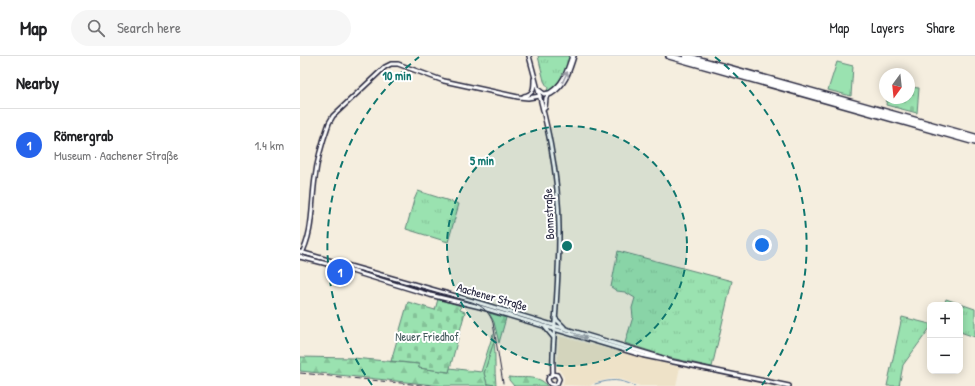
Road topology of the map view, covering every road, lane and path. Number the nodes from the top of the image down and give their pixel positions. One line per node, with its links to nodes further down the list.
1 (529, 56): 5 (main road, Bonnstraße)
2 (573, 56): 7 (highway, one-way to 2)
3 (669, 56): 12 (highway)
4 (686, 56): 11 (highway)
5 (534, 76): 6 (main road, Bonnstraße); 9 (main road)
6 (538, 90): 7 (main road); 8 (main road, Bonnstraße)
7 (551, 93): 10 (main road)
8 (540, 96): 9 (main road); 10 (main road, Bonnstraße)
9 (518, 97): 13 (main road)
10 (544, 112): 20 (main road, Bonnstraße)
11 (975, 137)
12 (975, 142)
13 (301, 252): 14 (main road); 15 (main road, Aachener Straße)
14 (300, 257): 16 (main road, Aachener Straße)
15 (374, 273): 16 (main road); 17 (main road); 18 (main road, Aachener Straße)
16 (368, 276): 17 (main road, Aachener Straße)
17 (375, 278): 19 (main road, Aachener Straße)
18 (434, 290): 19 (main road); 21 (main road, Aachener Straße)
19 (428, 294): 23 (main road, Aachener Straße)
20 (555, 318): 21 (main road); 22 (main road, Bonnstraße); 24 (main road)
21 (546, 322): 22 (main road, Aachener Straße)
22 (555, 324): 24 (main road, Aachener Straße); 25 (main road, Bonnstraße)
23 (545, 327): 25 (main road, Aachener Straße); 26 (main road)
24 (564, 327): 27 (main road, Aachener Straße)
25 (554, 330): 26 (main road, Bonnstraße); 27 (main road, Aachener Straße, one-way to 27)
26 (554, 338): 28 (main road, Bonnstraße)
27 (677, 362): 30 (main road, Aachener Straße)
28 (553, 374): 29 (main road); 29 (main road)
29 (554, 386)
30 (789, 386)

